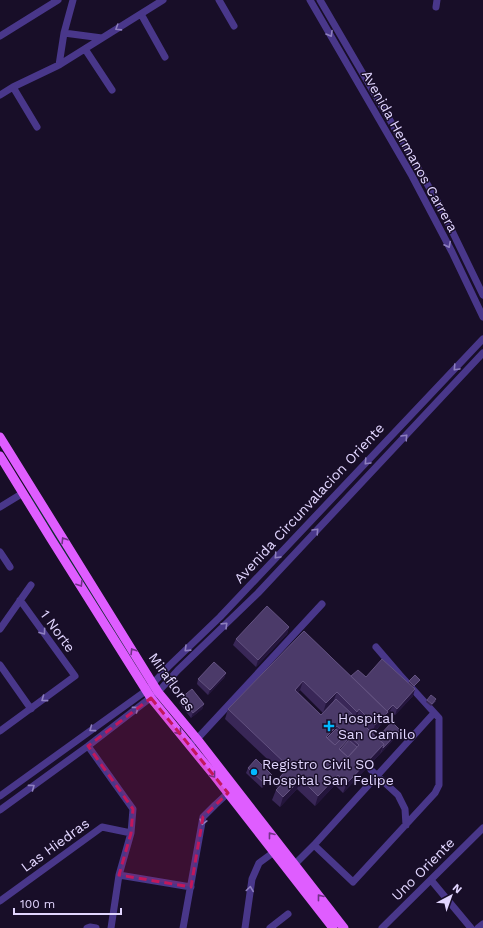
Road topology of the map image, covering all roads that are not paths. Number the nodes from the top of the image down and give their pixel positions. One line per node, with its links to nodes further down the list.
1 (58, 0): 10 (street)
2 (73, 0): 9 (street)
3 (163, 0): 7 (street)
4 (219, 0): 8 (street)
5 (310, 0): 20 (street, Avenida Hermanos Carrera, one-way to 20)
6 (320, 0): 19 (street, Avenida Hermanos Carrera)
7 (141, 14): 11 (street, one-way to 11); 13 (street)
8 (234, 26)
9 (64, 33): 11 (street); 14 (street)
10 (0, 36)
11 (102, 38): 12 (street)
12 (85, 49): 14 (street); 16 (street)
13 (165, 57)
14 (59, 65): 15 (street)
15 (13, 87): 17 (street); 18 (street)
16 (112, 90)
17 (0, 96)
18 (37, 127)
19 (483, 295)
20 (483, 317)
21 (483, 339): 35 (street, Avenida Circunvalacion Oriente, one-way to 35)
22 (483, 353): 35 (street, Avenida Circunvalacion Oriente, one-way to 22)
23 (0, 437): 35 (main road, Miraflores, one-way to 23)
24 (0, 456): 25 (main road, Miraflores)
25 (23, 493): 26 (street); 35 (main road, Miraflores, one-way to 35)
26 (0, 507)
27 (0, 552): 28 (street)
28 (10, 567)
29 (31, 585): 30 (street)
30 (20, 600): 32 (street); 36 (street, 1 Norte, one-way to 36)
31 (322, 604): 39 (street)
32 (0, 629)
33 (376, 647): 37 (street)
34 (0, 665): 36 (street)
35 (152, 691): 39 (main road, Miraflores); 40 (street, one-way to 35); 44 (street, one-way to 44)
36 (31, 709): 38 (street)
37 (434, 713): 42 (street); 46 (street)
38 (0, 731)
39 (193, 742): 43 (main road, Miraflores, one-way to 43); 51 (main road, Miraflores, one-way to 39)
40 (88, 746): 45 (street, one-way to 40); 48 (street)
41 (371, 770): 42 (street)
42 (377, 776): 46 (street); 49 (street)
43 (228, 793): 50 (main road, Miraflores); 54 (street, one-way to 54)
44 (0, 796)
45 (0, 810)
46 (406, 825): 49 (street)
47 (483, 828): 53 (street, Uno Oriente)
48 (131, 833): 52 (street); 55 (street, Las Hiedras)
49 (314, 845): 51 (street)
50 (274, 852): 51 (main road, Miraflores); 62 (street, one-way to 50)
51 (291, 868): 64 (main road, Miraflores); 65 (main road, Miraflores, one-way to 51)
52 (119, 875): 54 (street); 60 (street)
53 (431, 880): 66 (street, Uno Oriente); 67 (street)
54 (191, 887): 61 (street)
55 (0, 901)
56 (288, 914): 63 (street)
57 (483, 924): 68 (street)
58 (87, 928): 59 (street)
59 (96, 928)
60 (111, 928)
61 (183, 928)
62 (245, 928)
63 (270, 928)
64 (333, 928)
65 (344, 928)
66 (382, 928)
67 (470, 928)
68 (478, 928)

